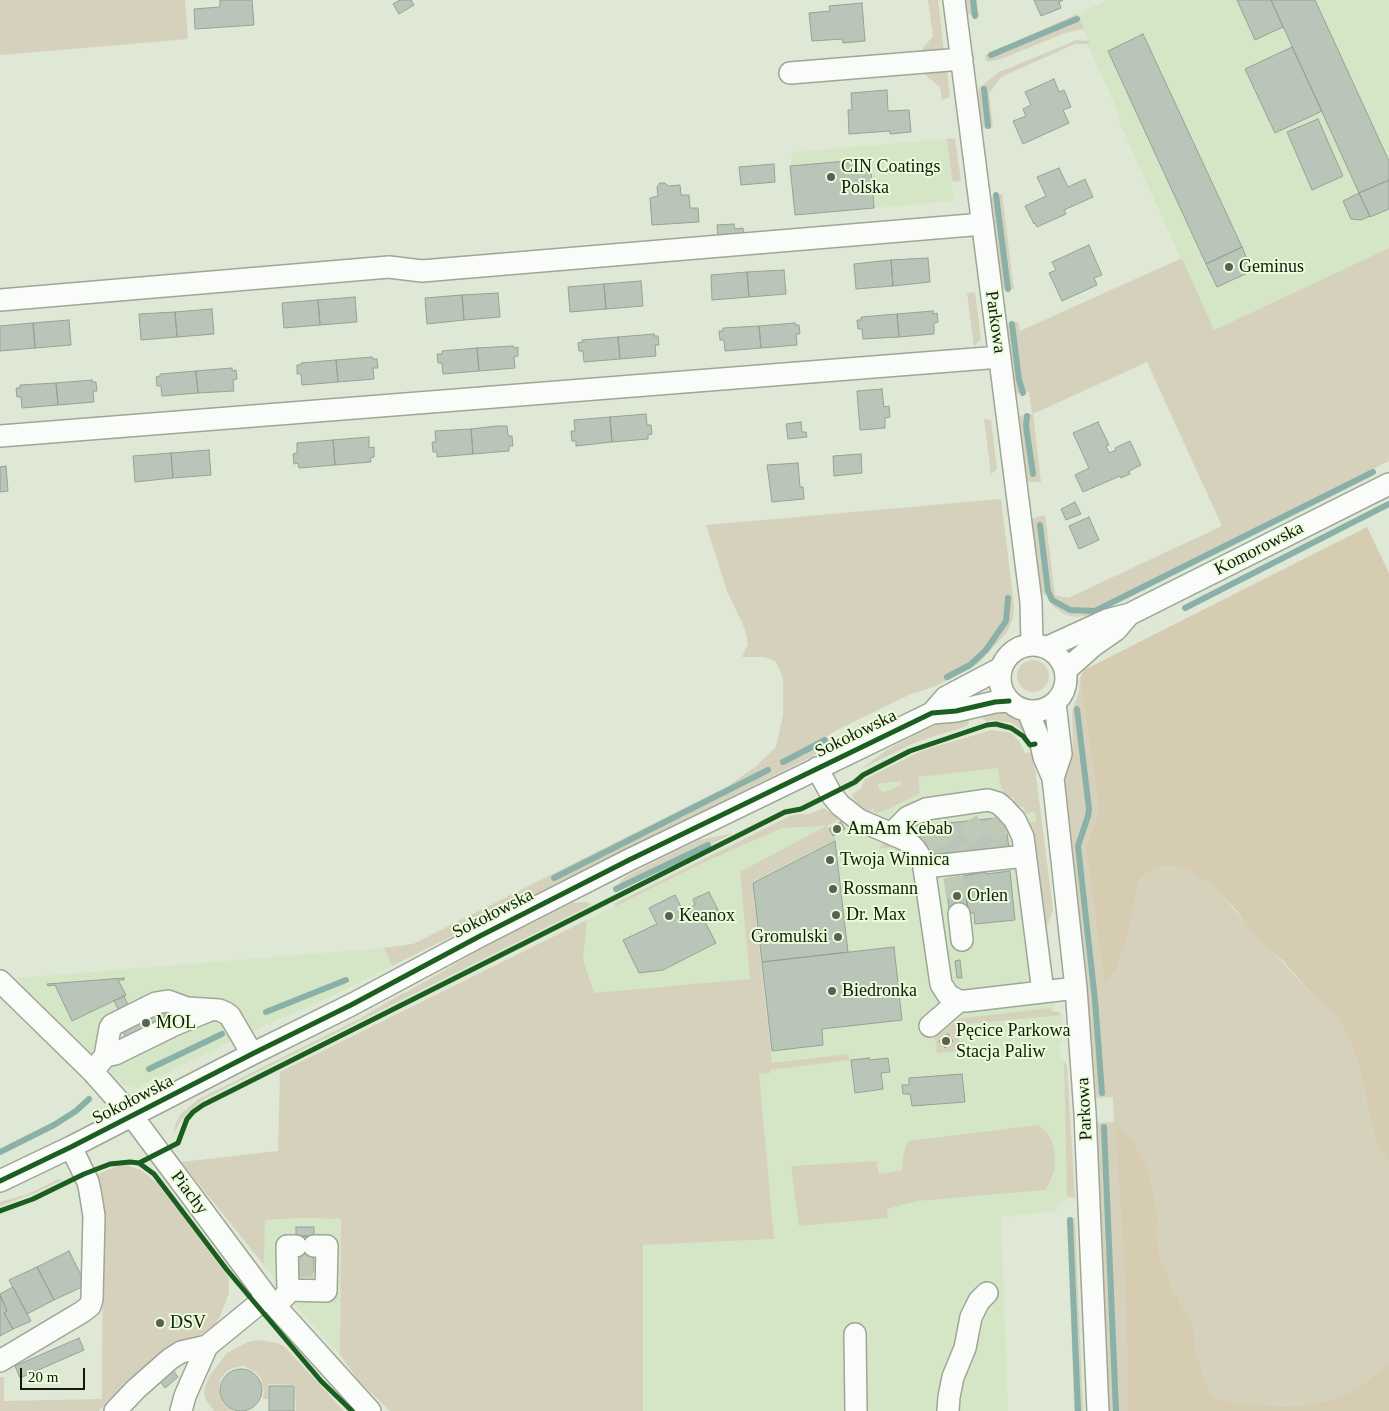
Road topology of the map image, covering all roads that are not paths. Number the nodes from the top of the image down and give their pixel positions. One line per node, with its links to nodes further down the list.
1 (954, 0): 2 (street, Parkowa)
2 (962, 59): 3 (street); 4 (street, Parkowa)
3 (790, 73)
4 (983, 224): 5 (street); 6 (street, Parkowa)
5 (0, 300)
6 (1000, 357): 7 (street); 10 (street, Parkowa)
7 (0, 436)
8 (1389, 484): 9 (street, Komorowska)
9 (1130, 614): 10 (street, Komorowska); 12 (street, Komorowska)
10 (1040, 645): 11 (street); 12 (street)
11 (1001, 668): 14 (street); 15 (street, Sokołowska)
12 (1066, 670): 13 (street)
13 (1055, 703): 14 (street); 17 (street, Parkowa)
14 (1018, 706): 15 (street, Sokołowska); 17 (street, Parkowa)
15 (932, 713): 16 (street, Sokołowska)
16 (817, 768): 18 (street); 28 (street, Sokołowska)
17 (1053, 778): 24 (street, Parkowa)
18 (892, 833): 19 (street); 20 (street)
19 (1016, 852): 20 (street); 25 (street)
20 (949, 864): 26 (street)
21 (959, 914): 22 (street)
22 (962, 940)
23 (0, 981): 29 (street, Piachy)
24 (1076, 988): 25 (street); 45 (street, Parkowa)
25 (1043, 992): 26 (street)
26 (958, 1001): 27 (street)
27 (930, 1026)
28 (252, 1054): 29 (street); 30 (street, Sokołowska)
29 (99, 1064): 30 (street, Piachy)
30 (132, 1116): 31 (street, Sokołowska); 36 (street, Piachy)
31 (71, 1147): 32 (street, Sokołowska); 39 (street)
32 (0, 1181)
33 (306, 1267): 33 (street); 34 (street); 34 (street)
34 (288, 1290): 36 (street)
35 (986, 1293): 44 (street)
36 (271, 1302): 38 (street); 42 (street, Piachy)
37 (855, 1334): 43 (street)
38 (207, 1346): 40 (street); 41 (street)
39 (0, 1361)
40 (115, 1411)
41 (181, 1411)
42 (370, 1411)
43 (856, 1411)
44 (948, 1411)
45 (1098, 1411)

